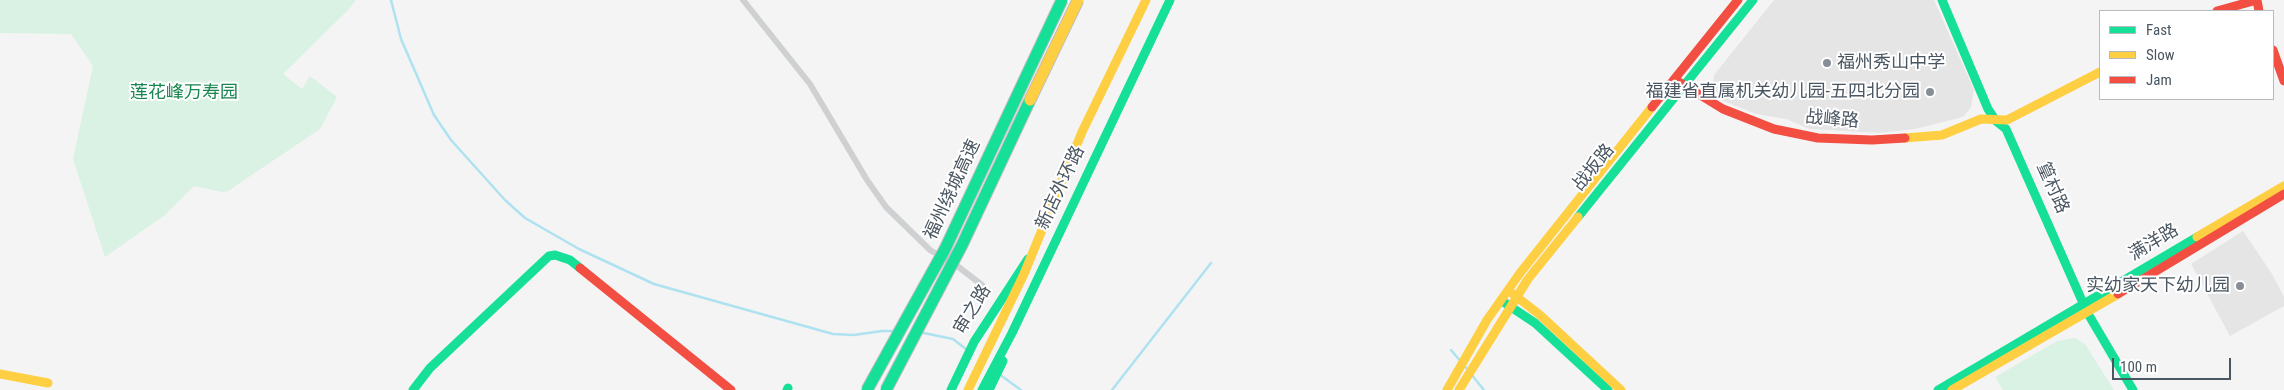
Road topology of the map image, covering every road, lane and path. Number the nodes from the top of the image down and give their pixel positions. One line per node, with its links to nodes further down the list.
1 (743, 0): 19 (street)
2 (1062, 0): 29 (main road, 福州绕城高速, bridge)
3 (1078, 0): 30 (main road, 福州绕城高速, bridge)
4 (1738, 0): 14 (main road, 战坂路)
5 (1753, 0): 14 (main road, 战坂路)
6 (1942, 0): 15 (main road, 篁村路)
7 (2257, 0): 10 (main road)
8 (1168, 4): 22 (main road, 新店外环路)
9 (1144, 5): 18 (main road, 新店外环路)
10 (2221, 10)
11 (2274, 53): 13 (main road)
12 (2099, 73): 15 (main road, 战峰路)
13 (2284, 81)
14 (1679, 83): 15 (main road, 战峰路); 20 (main road, 战坂路)
15 (1996, 121): 21 (main road, 篁村路)
16 (2284, 186): 21 (main road, 满洋路)
17 (2284, 194): 21 (main road, 满洋路)
18 (1033, 252): 31 (main road, 审之路); 32 (main road, 新店外环路)
19 (982, 285)
20 (1508, 298): 24 (main road, 战坂路); 35 (main road); 36 (main road)
21 (2086, 308): 37 (main road, 满洋路); 38 (main road, 满洋路); 39 (main road, 篁村路)
22 (1000, 359): 26 (main road); 33 (main road, 新店外环路)
23 (0, 374): 25 (main road)
24 (1460, 382): 34 (main road)
25 (48, 383)
26 (991, 386)
27 (414, 390): 28 (main road)
28 (731, 390)
29 (867, 390)
30 (886, 390)
31 (951, 390)
32 (968, 390)
33 (982, 390)
34 (1446, 390)
35 (1608, 390)
36 (1621, 390)
37 (1938, 390)
38 (1952, 390)
39 (2133, 390)

